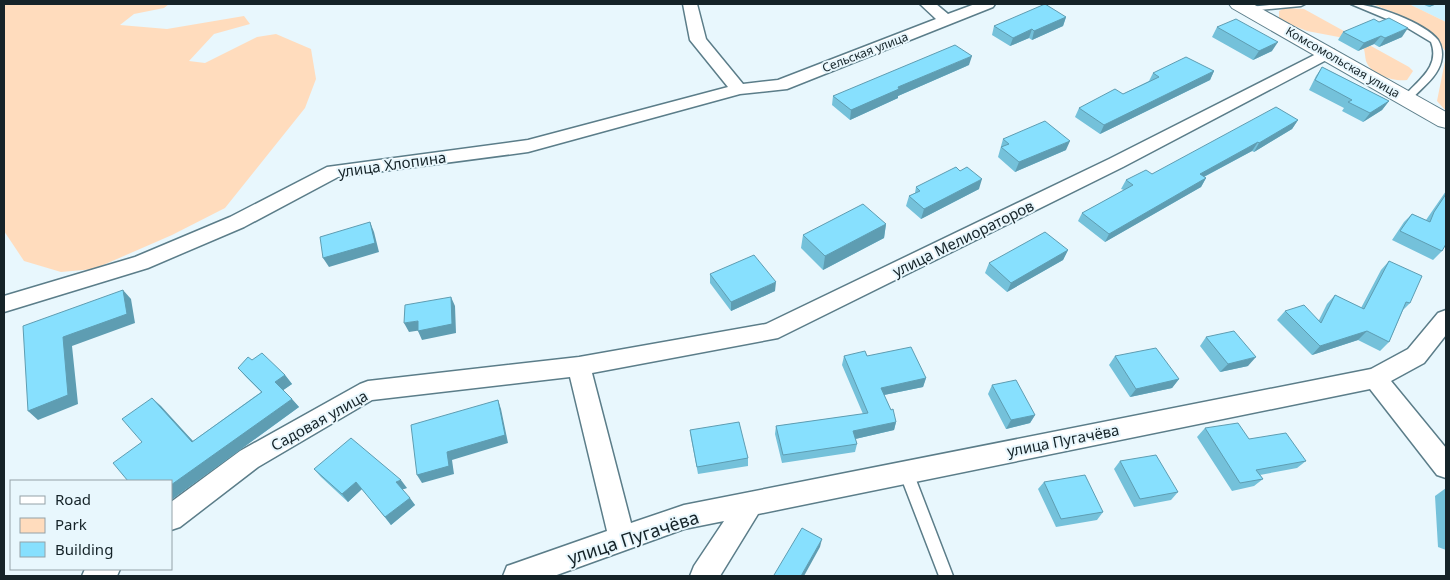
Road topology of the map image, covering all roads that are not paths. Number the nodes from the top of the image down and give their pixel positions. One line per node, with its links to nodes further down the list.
1 (690, 4): 9 (street)
2 (927, 4): 7 (street)
3 (988, 4): 7 (street, Сельская улица)
4 (1301, 4): 6 (lane)
5 (1355, 4): 10 (lane)
6 (1244, 6): 8 (main road, Комсомольская улица)
7 (946, 20): 9 (street, Сельская улица)
8 (1328, 53): 10 (main road, Комсомольская улица); 14 (street, улица Мелиораторов)
9 (739, 89): 12 (street, улица Хлопина)
10 (1407, 99): 11 (main road, Комсомольская улица)
11 (1446, 121)
12 (4, 304)
13 (1446, 319): 15 (street, улица Пугачёва)
14 (579, 366): 19 (street, Садовая улица); 20 (street)
15 (1375, 378): 16 (street); 17 (street, улица Пугачёва)
16 (1446, 468)
17 (906, 472): 18 (street, улица Пугачёва); 23 (lane)
18 (750, 503): 20 (street, улица Пугачёва); 22 (street)
19 (172, 517)
20 (622, 539): 21 (street, улица Пугачёва)
21 (517, 576)
22 (704, 576)
23 (946, 576)

